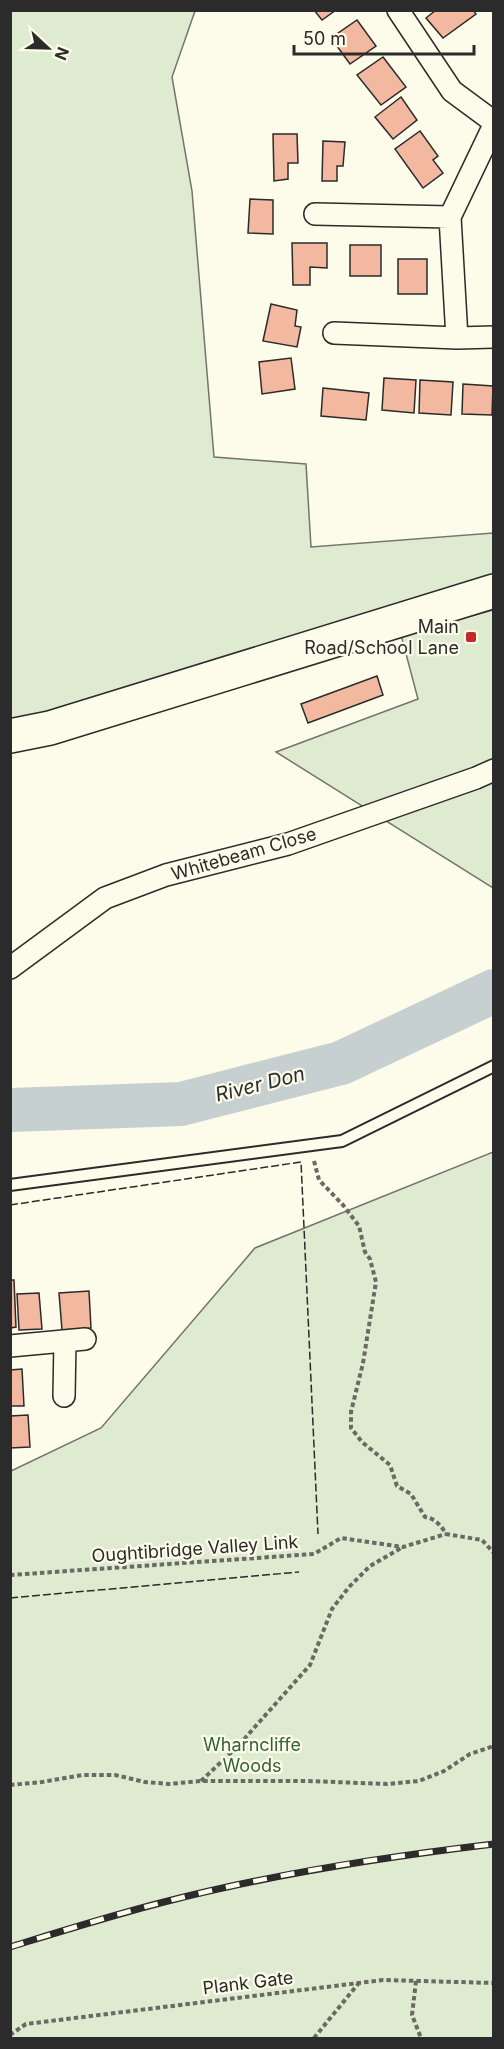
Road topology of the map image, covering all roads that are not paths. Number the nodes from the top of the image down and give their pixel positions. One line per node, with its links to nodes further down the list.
1 (398, 10): 2 (street)
2 (494, 124): 4 (street)
3 (315, 214): 4 (street)
4 (450, 217): 7 (street)
5 (334, 333): 7 (street)
6 (494, 337): 7 (street)
7 (457, 338)
8 (494, 591): 9 (main road)
9 (10, 736)
10 (494, 770): 11 (street, Whitebeam Close)
11 (10, 968)
12 (494, 1066): 13 (lane)
13 (10, 1185)
14 (10, 1346): 15 (street)
15 (64, 1396)

